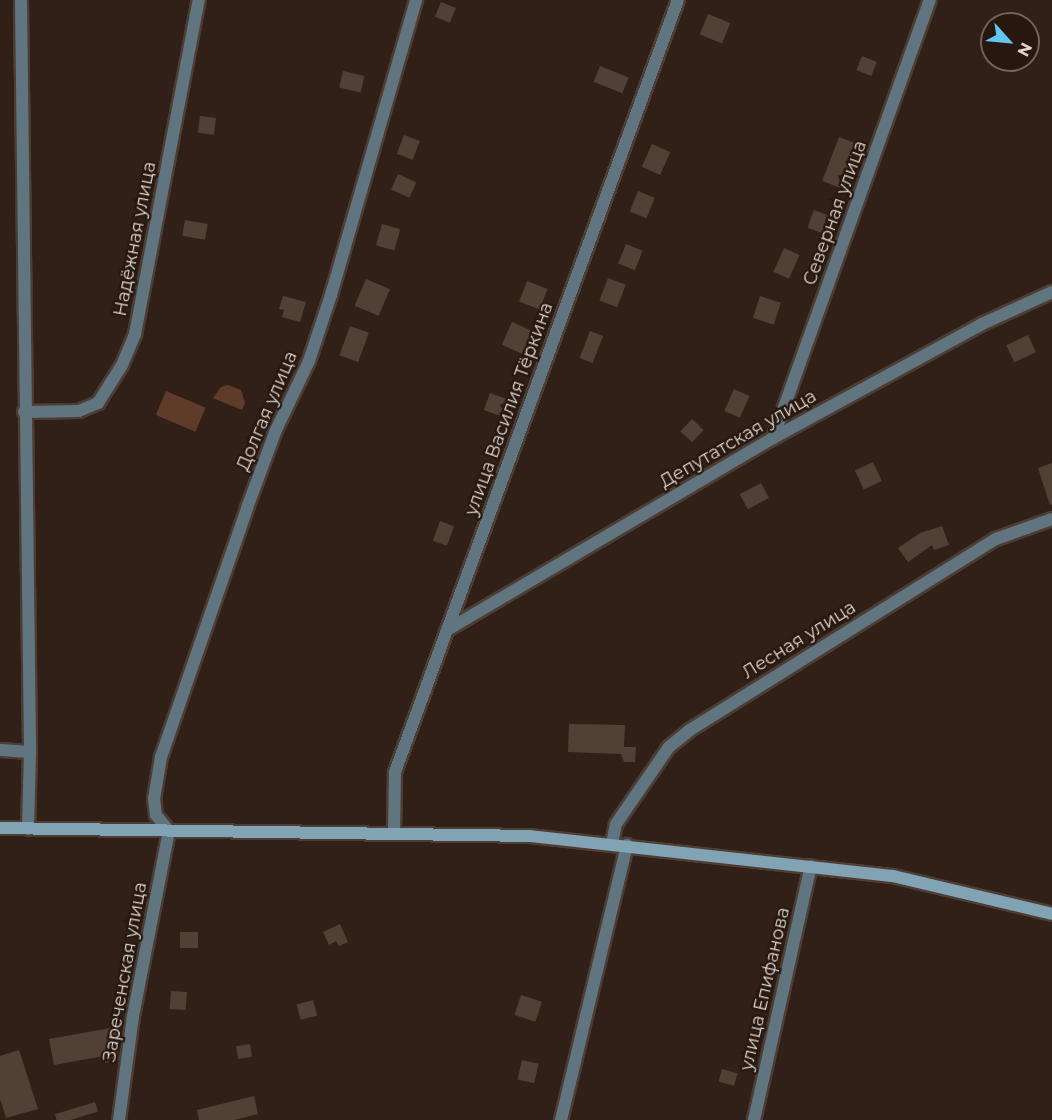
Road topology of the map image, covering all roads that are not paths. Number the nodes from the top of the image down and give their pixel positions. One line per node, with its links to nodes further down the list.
1 (21, 0): 7 (street)
2 (199, 0): 7 (street, Надёжная улица)
3 (416, 0): 15 (street, Долгая улица)
4 (678, 0): 10 (street, улица Василия Тёркина)
5 (930, 0): 8 (street, Северная улица)
6 (1052, 292): 8 (street, Депутатская улица)
7 (24, 412): 12 (street)
8 (773, 438): 10 (street, Депутатская улица)
9 (1052, 519): 17 (street, Лесная улица)
10 (447, 630): 16 (street, улица Василия Тёркина)
11 (0, 750): 12 (street)
12 (30, 752): 14 (street)
13 (0, 828): 14 (street)
14 (28, 829): 15 (street)
15 (169, 831): 16 (street); 21 (street, Зареченская улица)
16 (394, 834): 17 (street)
17 (612, 844): 18 (street)
18 (627, 845): 19 (street); 22 (street)
19 (811, 866): 20 (street); 23 (street, улица Епифанова)
20 (1052, 914)
21 (117, 1118)
22 (561, 1120)
23 (754, 1120)

